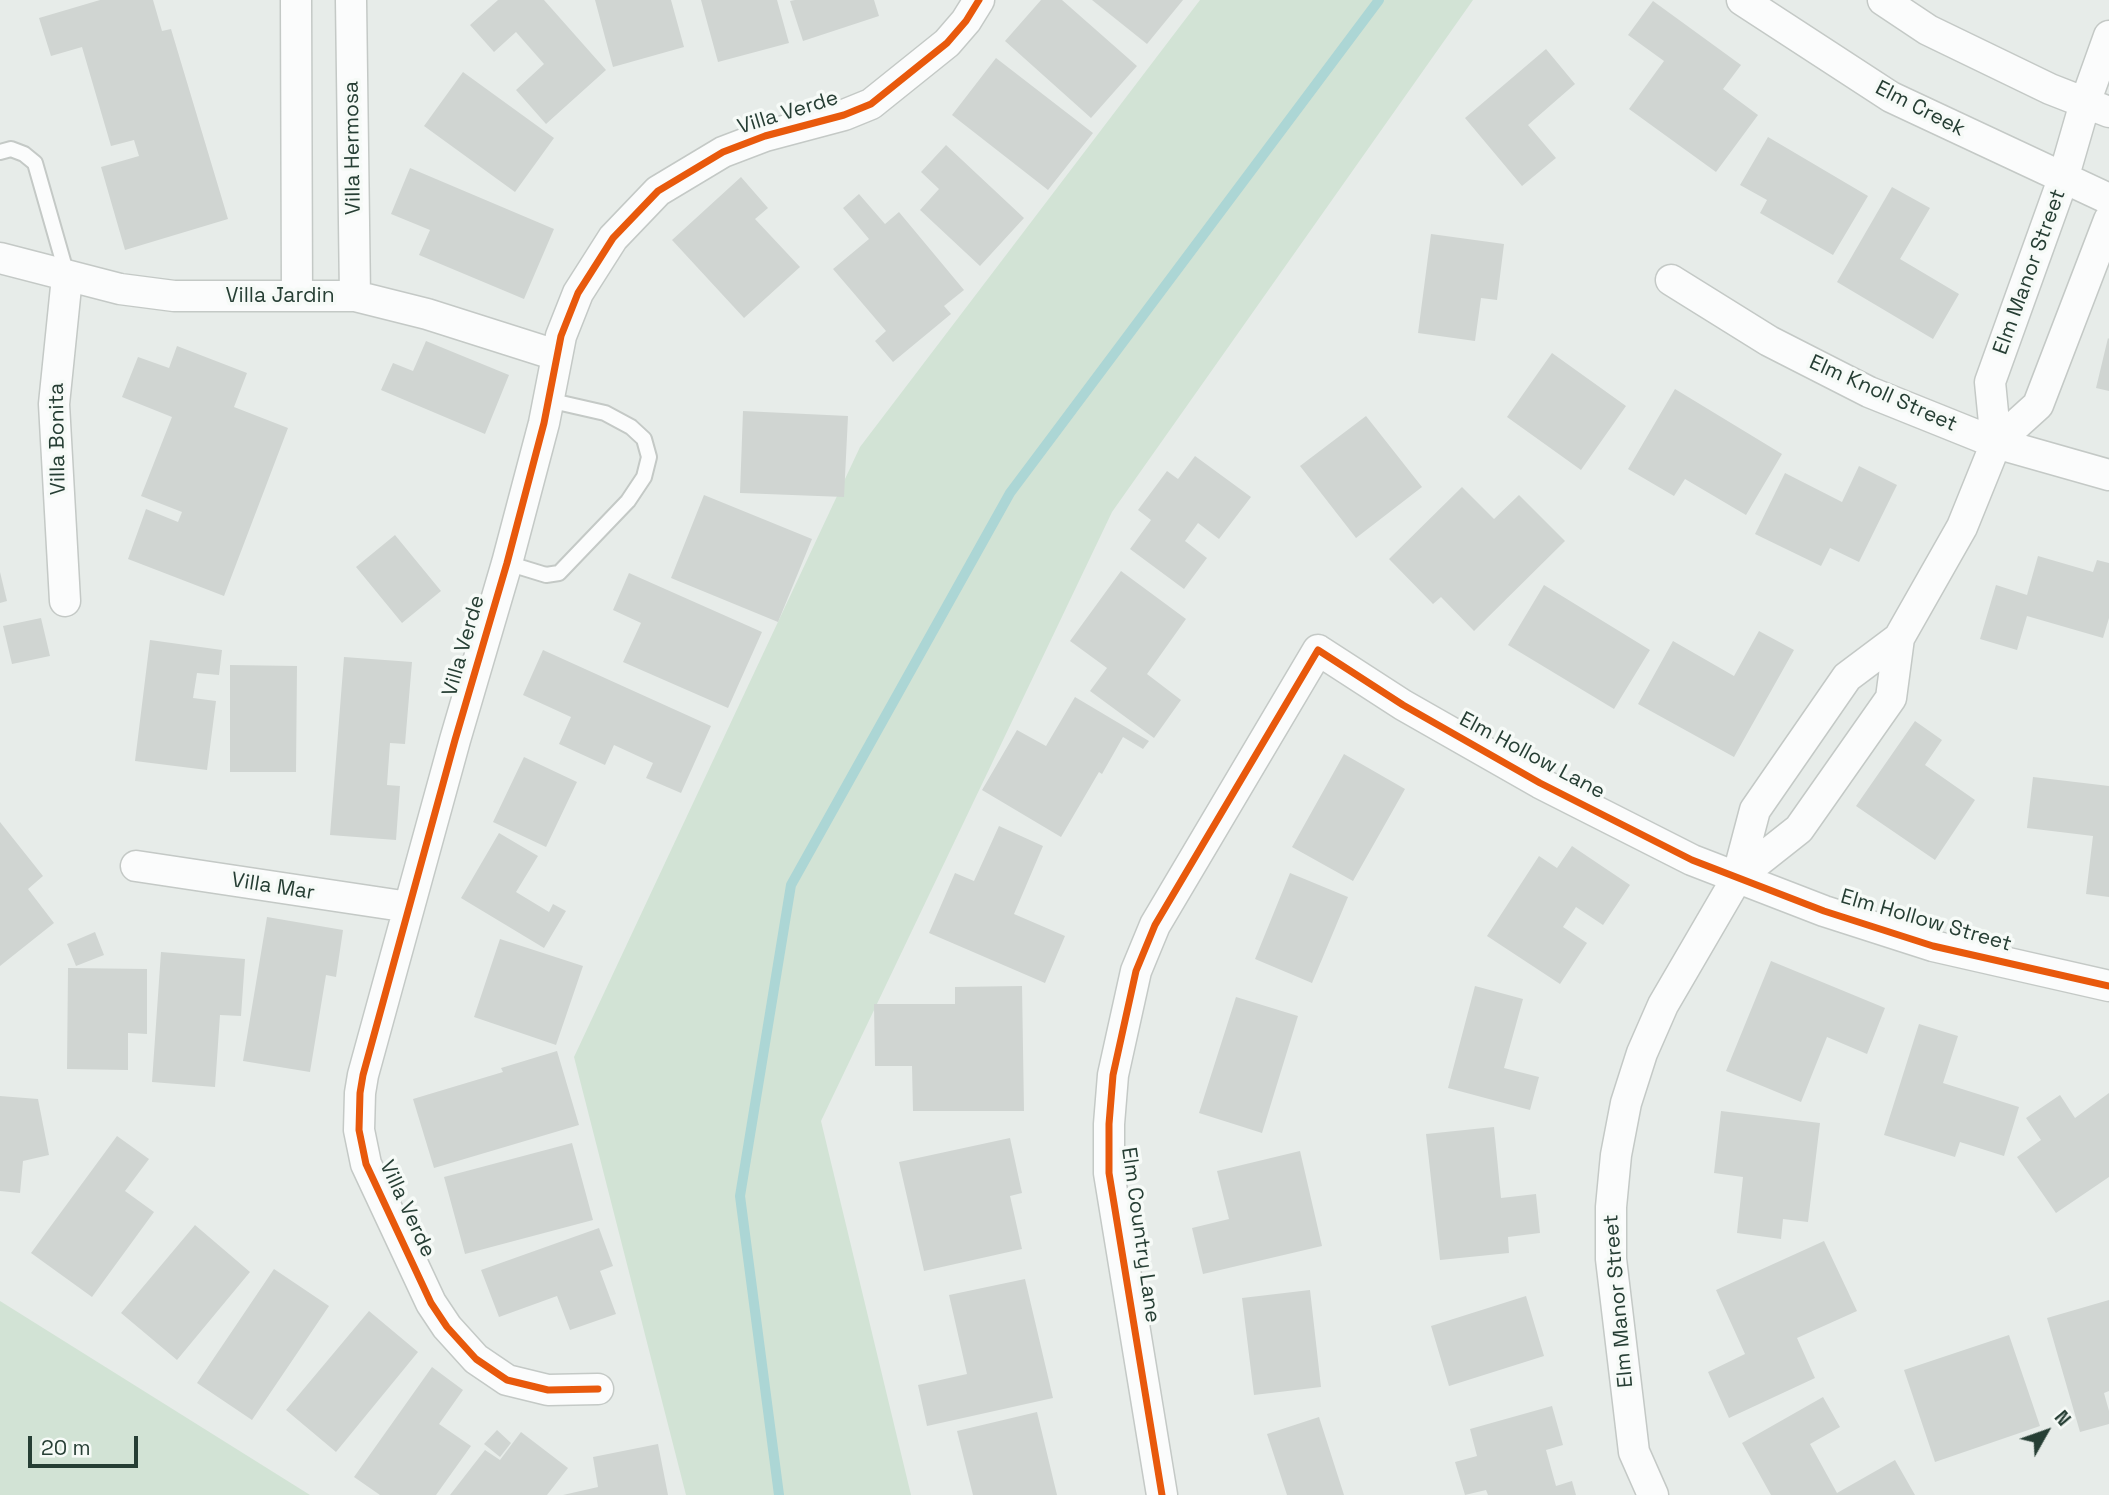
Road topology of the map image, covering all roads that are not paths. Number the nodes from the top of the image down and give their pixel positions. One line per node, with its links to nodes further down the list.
1 (296, 0): 15 (street)
2 (351, 0): 16 (street, Villa Hermosa)
3 (979, 0): 17 (street, Villa Verde)
4 (1742, 0): 9 (street, Elm Creek)
5 (1883, 0): 7 (street)
6 (2109, 36): 7 (street, Elm Manor Street)
7 (2097, 107): 9 (street, Elm Manor Street)
8 (0, 152): 13 (lane)
9 (2063, 179): 10 (street, Elm Creek); 19 (street, Elm Manor Street)
10 (2109, 199)
11 (2109, 220): 19 (street, Elm Manor Street)
12 (0, 258): 13 (street, Villa Jardin)
13 (67, 277): 15 (street, Villa Jardin); 22 (street, Villa Bonita)
14 (1671, 280): 19 (street, Elm Knoll Street)
15 (296, 296): 16 (street, Villa Jardin)
16 (355, 296): 17 (street, Villa Jardin)
17 (556, 355): 18 (street, Villa Verde)
18 (548, 400): 21 (street, Villa Verde); 21 (lane)
19 (1996, 443): 20 (street, Elm Knoll Street); 23 (street, Elm Manor Street)
20 (2109, 475)
21 (507, 563): 27 (street, Villa Verde)
22 (65, 601)
23 (1899, 638): 26 (street, Elm Manor Street); 26 (street, Elm Manor Street)
24 (1318, 650): 26 (street, Elm Hollow Lane); 30 (street, Elm Country Lane)
25 (136, 866): 27 (street, Villa Mar)
26 (1738, 878): 28 (street, Elm Hollow Street); 31 (street, Elm Manor Street)
27 (409, 907): 29 (street, Villa Verde)
28 (2109, 986)
29 (598, 1389)
30 (1162, 1495)
31 (1653, 1495)

